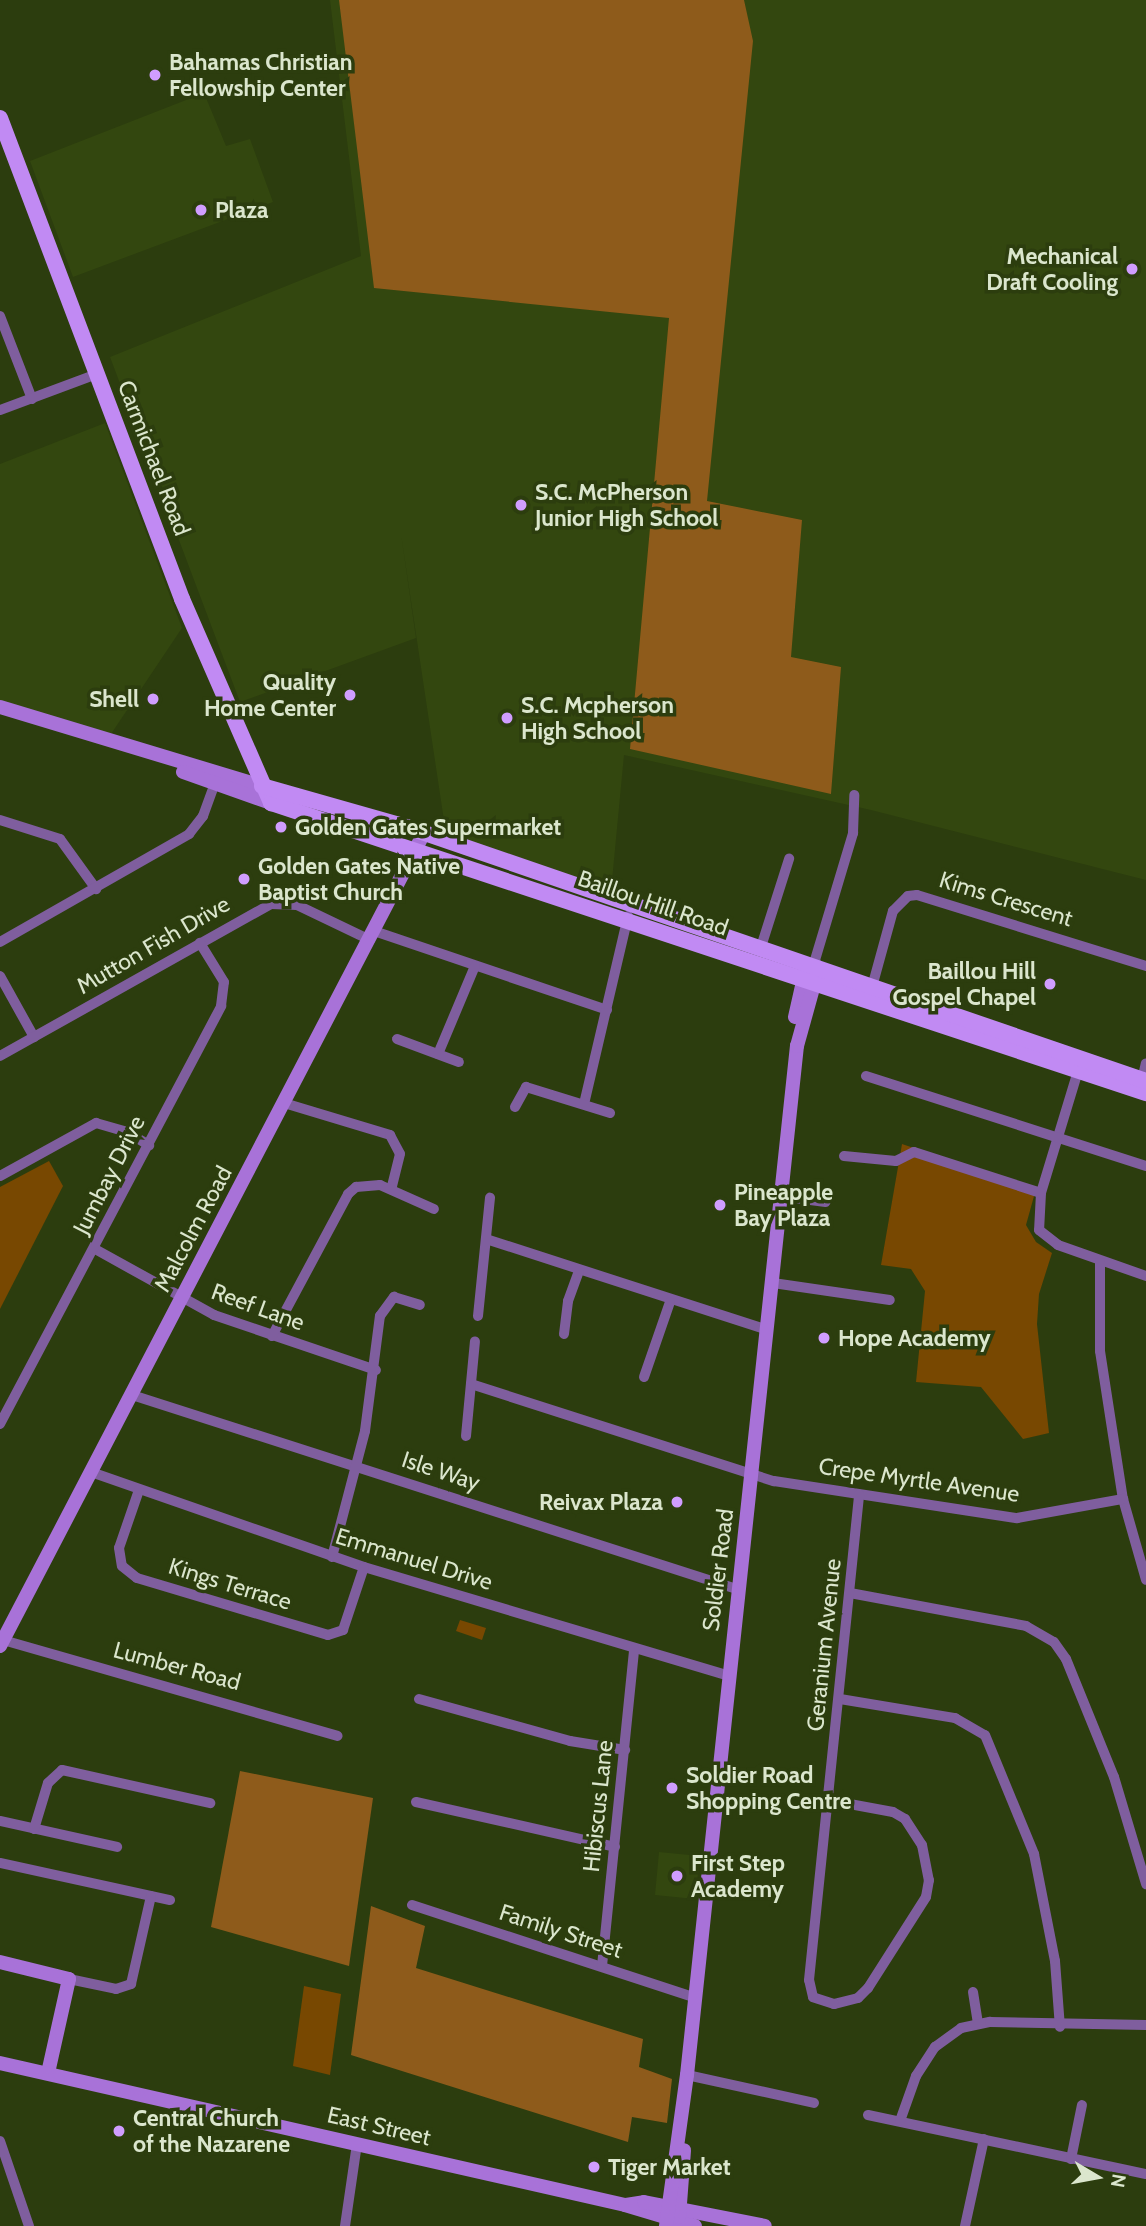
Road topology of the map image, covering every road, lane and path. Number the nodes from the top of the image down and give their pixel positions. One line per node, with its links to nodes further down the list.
1 (0, 118): 3 (main road, Carmichael Road)
2 (0, 316): 4 (street)
3 (97, 374): 4 (street); 8 (main road, Carmichael Road)
4 (32, 399): 5 (street)
5 (0, 410)
6 (0, 707): 7 (main road, Baillou Hill Road)
7 (147, 754): 9 (main road, Baillou Hill Road); 10 (main road, Baillou Hill Road)
8 (251, 760): 10 (main road); 11 (main road, Carmichael Road)
9 (215, 783): 13 (main road, Baillou Hill Road); 18 (street)
10 (262, 786): 11 (main road, Baillou Hill Road); 13 (main road)
11 (295, 794): 15 (main road, Baillou Hill Road)
12 (854, 795): 26 (street)
13 (271, 803): 16 (main road, Baillou Hill Road)
14 (0, 820): 18 (street)
15 (424, 833): 16 (main road, Malcolm Road); 19 (main road, Baillou Hill Road)
16 (417, 849): 19 (main road, Baillou Hill Road); 20 (main road, Malcolm Road)
17 (789, 859): 23 (street)
18 (96, 889): 21 (street)
19 (629, 913): 23 (main road, Baillou Hill Road); 26 (main road, Baillou Hill Road); 29 (street)
20 (372, 935): 22 (street, Mutton Fish Drive); 24 (street, Mutton Fish Drive); 39 (main road, Malcolm Road)
21 (0, 942)
22 (200, 943): 30 (street, Mutton Fish Drive); 44 (street, Jumbay Drive)
23 (760, 950): 26 (main road, Baillou Hill Road)
24 (475, 966): 29 (street, Mutton Fish Drive); 32 (street)
25 (1146, 966): 28 (street, Kims Crescent)
26 (811, 971): 28 (main road, Baillou Hill Road); 36 (main road, Baillou Hill Road); 50 (main road, Soldier Road)
27 (0, 976): 30 (street)
28 (872, 987): 38 (main road, Baillou Hill Road)
29 (607, 1010): 40 (street)
30 (34, 1037): 33 (street, Mutton Fish Drive)
31 (397, 1039): 32 (street)
32 (438, 1054): 34 (street)
33 (0, 1056)
34 (459, 1062)
35 (1146, 1063): 38 (street)
36 (1078, 1071): 38 (main road, Baillou Hill Road); 43 (street)
37 (866, 1076): 43 (street)
38 (1145, 1084)
39 (284, 1103): 48 (street); 60 (main road, Malcolm Road)
40 (584, 1104): 41 (street); 42 (street)
41 (515, 1107)
42 (610, 1114)
43 (1058, 1139): 46 (street); 49 (street)
44 (149, 1145): 47 (street); 55 (street, Jumbay Drive)
45 (844, 1156): 49 (street)
46 (1146, 1166)
47 (0, 1176)
48 (391, 1189): 53 (street); 67 (street)
49 (1041, 1193): 56 (street)
50 (780, 1196): 52 (street); 59 (main road, Soldier Road)
51 (491, 1198): 54 (street)
52 (826, 1202)
53 (434, 1209)
54 (486, 1239): 57 (street); 64 (street)
55 (95, 1249): 60 (street, Reef Lane); 73 (street, Jumbay Drive)
56 (1100, 1262): 58 (street); 80 (street)
57 (579, 1271): 62 (street); 66 (street)
58 (1146, 1276)
59 (772, 1283): 61 (street); 65 (main road, Soldier Road)
60 (182, 1299): 67 (street, Reef Lane); 72 (main road, Malcolm Road)
61 (890, 1300)
62 (670, 1302): 65 (street); 70 (street)
63 (420, 1305): 69 (street)
64 (478, 1316)
65 (767, 1330): 77 (main road, Soldier Road)
66 (564, 1334)
67 (272, 1336): 69 (street, Reef Lane)
68 (475, 1341): 71 (street)
69 (376, 1370): 75 (street)
70 (644, 1377)
71 (471, 1384): 74 (street); 77 (street, Crepe Myrtle Avenue)
72 (132, 1395): 75 (street, Isle Way); 76 (main road, Malcolm Road)
73 (0, 1424)
74 (466, 1436)
75 (356, 1466): 81 (street); 84 (street, Isle Way)
76 (91, 1472): 78 (street, Emmanuel Drive); 86 (main road, Malcolm Road)
77 (751, 1477): 79 (street, Crepe Myrtle Avenue); 84 (main road, Soldier Road)
78 (139, 1490): 81 (street, Emmanuel Drive); 82 (street, Kings Terrace)
79 (859, 1495): 80 (street, Crepe Myrtle Avenue); 85 (street, Geranium Avenue)
80 (1123, 1499): 83 (street)
81 (332, 1557): 82 (street, Emmanuel Drive)
82 (365, 1567): 87 (street, Emmanuel Drive)
83 (1146, 1580)
84 (737, 1589): 88 (main road, Soldier Road)
85 (850, 1593): 90 (street, Geranium Avenue); 101 (street)
86 (1, 1643): 91 (street, Lumber Road)
87 (634, 1650): 88 (street, Emmanuel Drive); 92 (street, Hibiscus Lane)
88 (729, 1676): 109 (main road, Soldier Road)
89 (419, 1699): 92 (street)
90 (840, 1699): 93 (street, Geranium Avenue); 112 (street)
91 (338, 1735)
92 (625, 1750): 99 (street, Hibiscus Lane)
93 (828, 1800): 93 (street, Geranium Avenue)
94 (416, 1802): 99 (street)
95 (210, 1803): 97 (street)
96 (0, 1821): 97 (street)
97 (34, 1829): 98 (street)
98 (117, 1847)
99 (615, 1847): 106 (street, Hibiscus Lane)
100 (0, 1863): 102 (street)
101 (1146, 1884)
102 (151, 1896): 103 (street); 107 (street)
103 (170, 1900)
104 (412, 1905): 106 (street, Family Street)
105 (0, 1962): 107 (main road)
106 (602, 1966): 109 (street, Family Street)
107 (69, 1979): 114 (main road)
108 (974, 1992): 110 (street)
109 (696, 1998): 115 (main road, Soldier Road)
110 (978, 2024): 112 (street); 119 (street)
111 (1146, 2025): 112 (street)
112 (1060, 2026)
113 (0, 2063): 114 (main road, East Street)
114 (48, 2073): 122 (main road, East Street)
115 (687, 2075): 116 (street); 125 (main road, Soldier Road)
116 (814, 2103)
117 (1082, 2105): 123 (street)
118 (868, 2115): 119 (street)
119 (900, 2121): 120 (street)
120 (984, 2139): 123 (street); 130 (street)
121 (0, 2141): 126 (street)
122 (357, 2144): 125 (main road, East Street); 127 (street)
123 (1071, 2159): 124 (street)
124 (1146, 2174)
125 (673, 2219): 128 (main road, East Street); 129 (main road, East Street)
126 (29, 2226)
127 (345, 2226)
128 (695, 2226)
129 (765, 2226)
130 (965, 2226)

